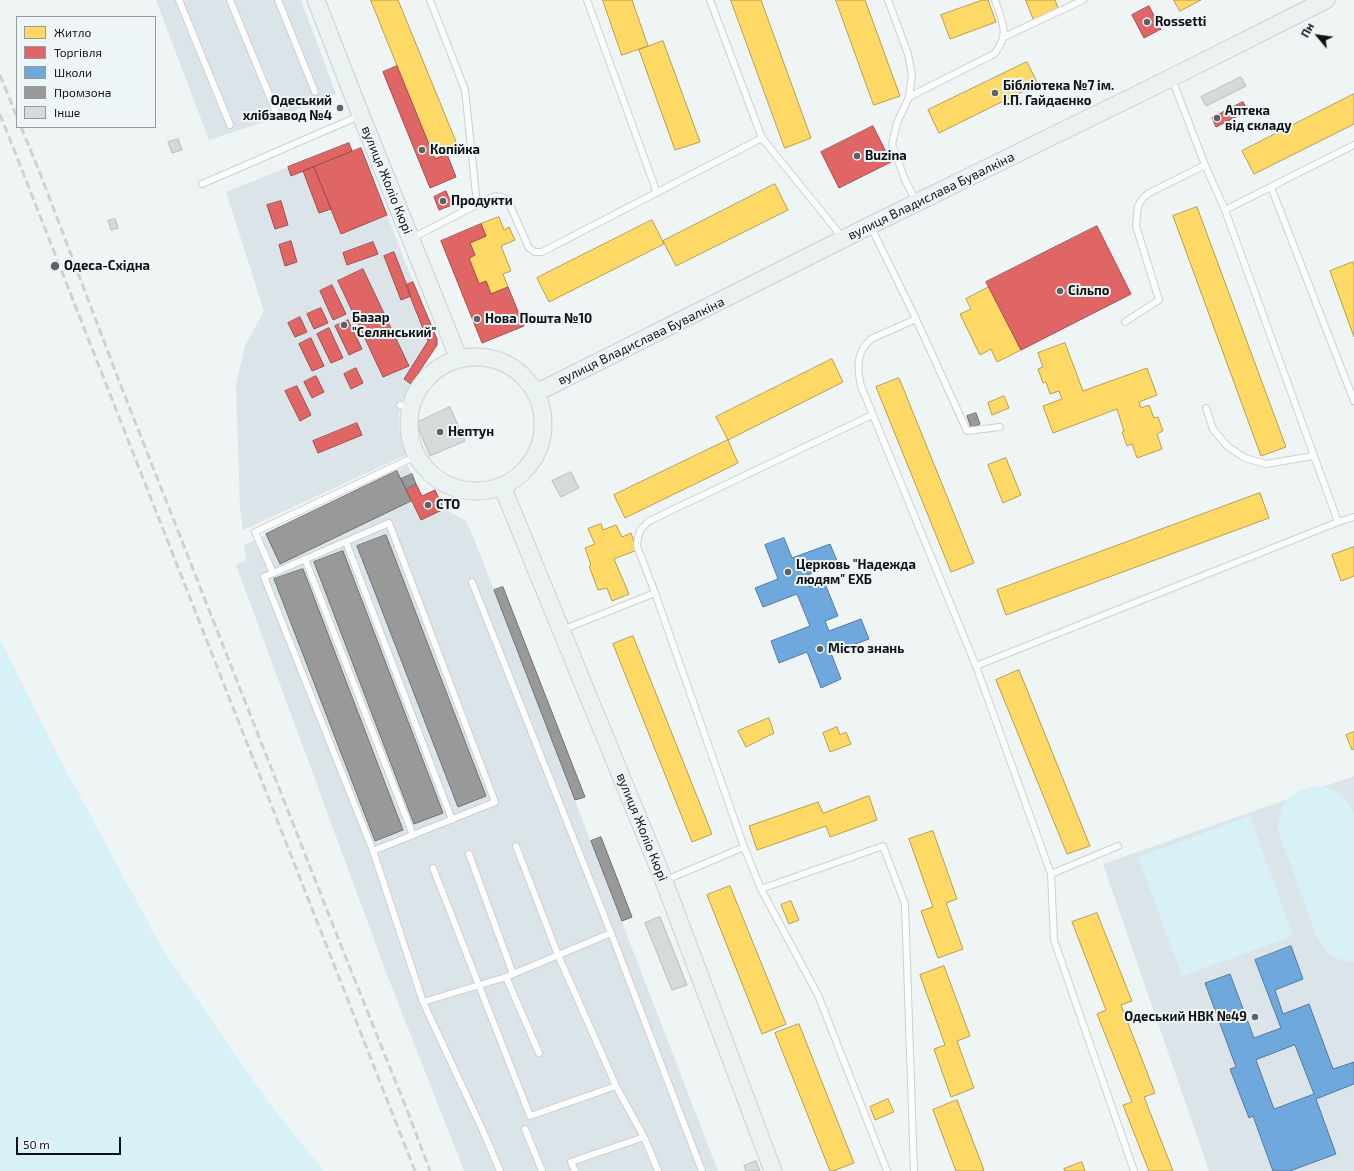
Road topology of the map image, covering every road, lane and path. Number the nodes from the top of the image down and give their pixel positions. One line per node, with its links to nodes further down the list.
1 (179, 0): 18 (lane)
2 (230, 0): 16 (lane)
3 (278, 0): 14 (lane)
4 (316, 0): 17 (street, вулиця Жоліо Кюрі)
5 (430, 0): 26 (lane)
6 (587, 0): 24 (lane)
7 (710, 0): 19 (lane)
8 (888, 0): 15 (lane)
9 (995, 0): 12 (lane)
10 (1083, 0): 12 (lane)
11 (1326, 0): 13 (street, вулиця Владислава Бувалкіна)
12 (1004, 37): 15 (lane)
13 (1171, 78): 21 (lane); 25 (street, вулиця Владислава Бувалкіна)
14 (315, 92)
15 (909, 97): 25 (lane)
16 (276, 112)
17 (361, 116): 22 (lane); 29 (street, вулиця Жоліо Кюрі)
18 (230, 125)
19 (762, 138): 24 (lane); 30 (lane)
20 (1354, 146): 23 (lane)
21 (1205, 165): 27 (lane); 32 (lane)
22 (202, 184)
23 (1270, 187): 27 (lane); 35 (lane)
24 (657, 193): 26 (lane)
25 (917, 203): 28 (street, вулиця Владислава Бувалкіна)
26 (477, 204): 29 (lane)
27 (1225, 210): 40 (lane)
28 (871, 225): 30 (street, вулиця Владислава Бувалкіна); 31 (lane)
29 (410, 238): 33 (street, вулиця Жоліо Кюрі)
30 (844, 240): 34 (street, вулиця Владислава Бувалкіна)
31 (916, 319): 37 (lane); 38 (lane)
32 (1125, 322)
33 (459, 359): 34 (street); 39 (street)
34 (536, 393): 41 (street)
35 (1354, 401)
36 (1206, 408): 40 (lane)
37 (872, 415): 48 (lane); 50 (lane)
38 (1000, 427)
39 (416, 456): 41 (street); 46 (lane)
40 (1313, 456): 43 (lane)
41 (502, 486): 49 (street, вулиця Жоліо Кюрі)
42 (1354, 517): 43 (lane)
43 (1338, 522): 50 (lane)
44 (346, 542): 45 (lane); 51 (lane); 51 (lane)
45 (305, 559): 46 (lane); 52 (lane)
46 (272, 573): 56 (lane)
47 (472, 582): 62 (lane)
48 (655, 593): 49 (lane); 55 (lane)
49 (562, 630): 60 (street, вулиця Жоліо Кюрі)
50 (976, 666): 59 (lane)
51 (452, 820): 52 (lane)
52 (413, 835): 56 (lane)
53 (516, 846): 63 (lane)
54 (1118, 846): 59 (lane)
55 (744, 847): 60 (lane); 61 (lane)
56 (373, 851): 67 (lane)
57 (469, 854): 64 (lane)
58 (433, 868): 66 (lane)
59 (1051, 874): 80 (lane)
60 (664, 881): 77 (street, вулиця Жоліо Кюрі)
61 (761, 889): 78 (lane); 79 (lane)
62 (611, 933): 63 (lane); 76 (lane)
63 (558, 955): 64 (lane); 69 (lane)
64 (513, 974): 65 (lane)
65 (506, 977): 66 (lane); 68 (lane)
66 (478, 985): 67 (lane); 69 (lane)
67 (423, 1002): 72 (lane)
68 (539, 1053)
69 (616, 1086): 71 (lane)
70 (525, 1129): 73 (lane)
71 (644, 1137): 74 (lane); 75 (lane)
72 (500, 1171)
73 (542, 1171)
74 (575, 1171)
75 (658, 1171)
76 (702, 1171)
77 (774, 1171)
78 (887, 1171)
79 (914, 1171)
80 (1134, 1171)

